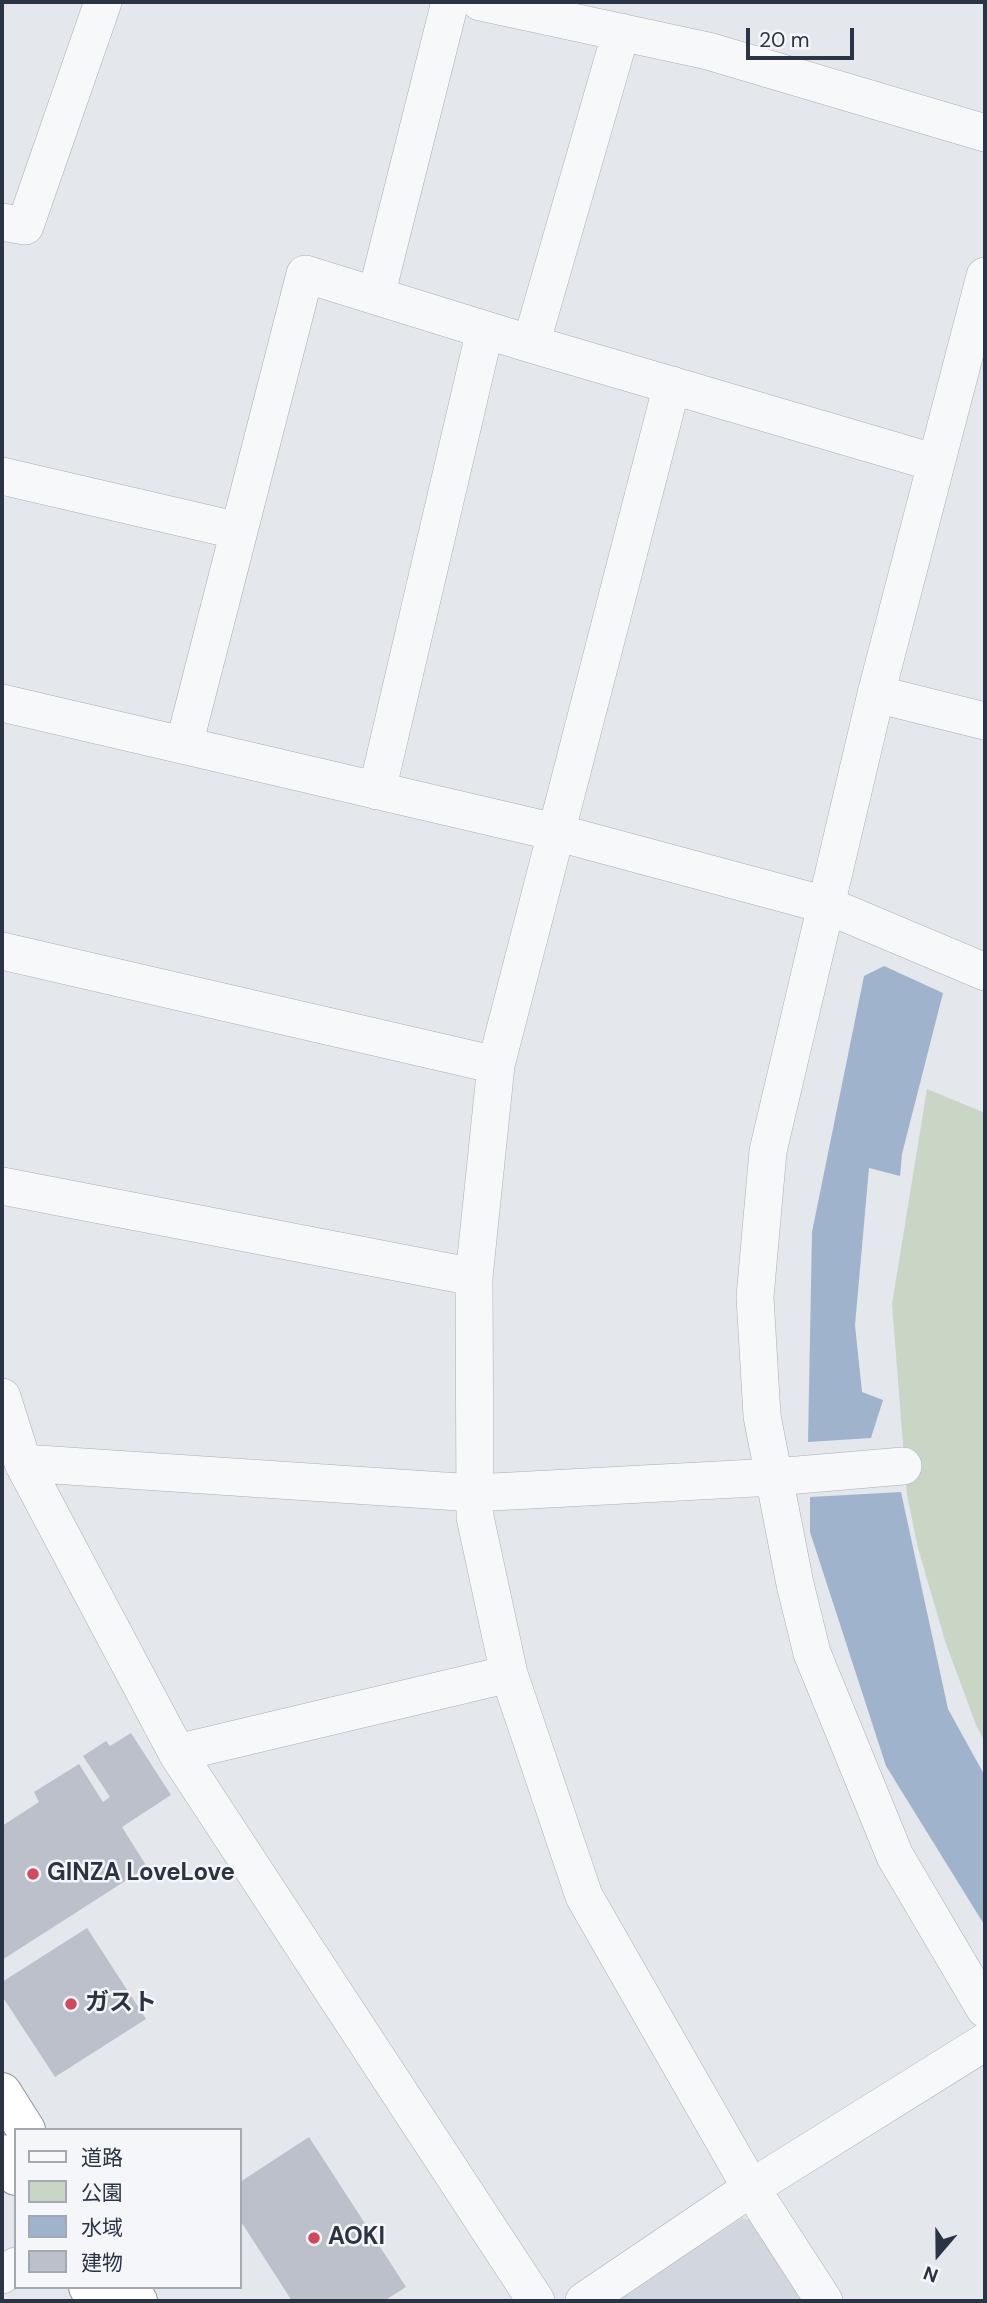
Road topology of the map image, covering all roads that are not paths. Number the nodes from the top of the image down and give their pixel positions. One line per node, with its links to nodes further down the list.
1 (103, 2): 6 (street)
2 (450, 2): 8 (street)
3 (480, 2): 4 (street)
4 (621, 32): 5 (street); 10 (street)
5 (985, 132)
6 (2, 222)
7 (985, 276): 12 (street)
8 (376, 296): 9 (street); 14 (street)
9 (485, 330): 10 (street); 19 (street)
10 (531, 344): 11 (street)
11 (671, 385): 12 (street); 20 (street)
12 (936, 463): 15 (street)
13 (2, 476): 14 (street)
14 (239, 531): 18 (street)
15 (876, 694): 17 (street); 21 (street)
16 (2, 703): 18 (street)
17 (985, 722)
18 (184, 746): 19 (street)
19 (377, 791): 20 (street)
20 (555, 832): 21 (street); 24 (street)
21 (826, 905): 23 (street); 30 (street)
22 (2, 951): 24 (street)
23 (985, 972)
24 (496, 1065): 26 (street)
25 (2, 1186): 26 (street)
26 (474, 1277): 31 (street)
27 (2, 1397): 28 (street)
28 (23, 1463): 31 (street); 33 (street)
29 (903, 1466): 30 (street)
30 (774, 1476): 31 (street); 34 (street)
31 (474, 1493): 32 (street)
32 (509, 1674): 33 (street); 40 (street)
33 (177, 1753): 41 (street)
34 (985, 2009)
35 (985, 2042): 40 (street)
36 (2, 2092): 37 (highway)
37 (25, 2128)
38 (2, 2154): 39 (highway)
39 (14, 2173)
40 (751, 2188): 42 (street); 43 (street)
41 (536, 2301)
42 (584, 2301)
43 (824, 2301)

